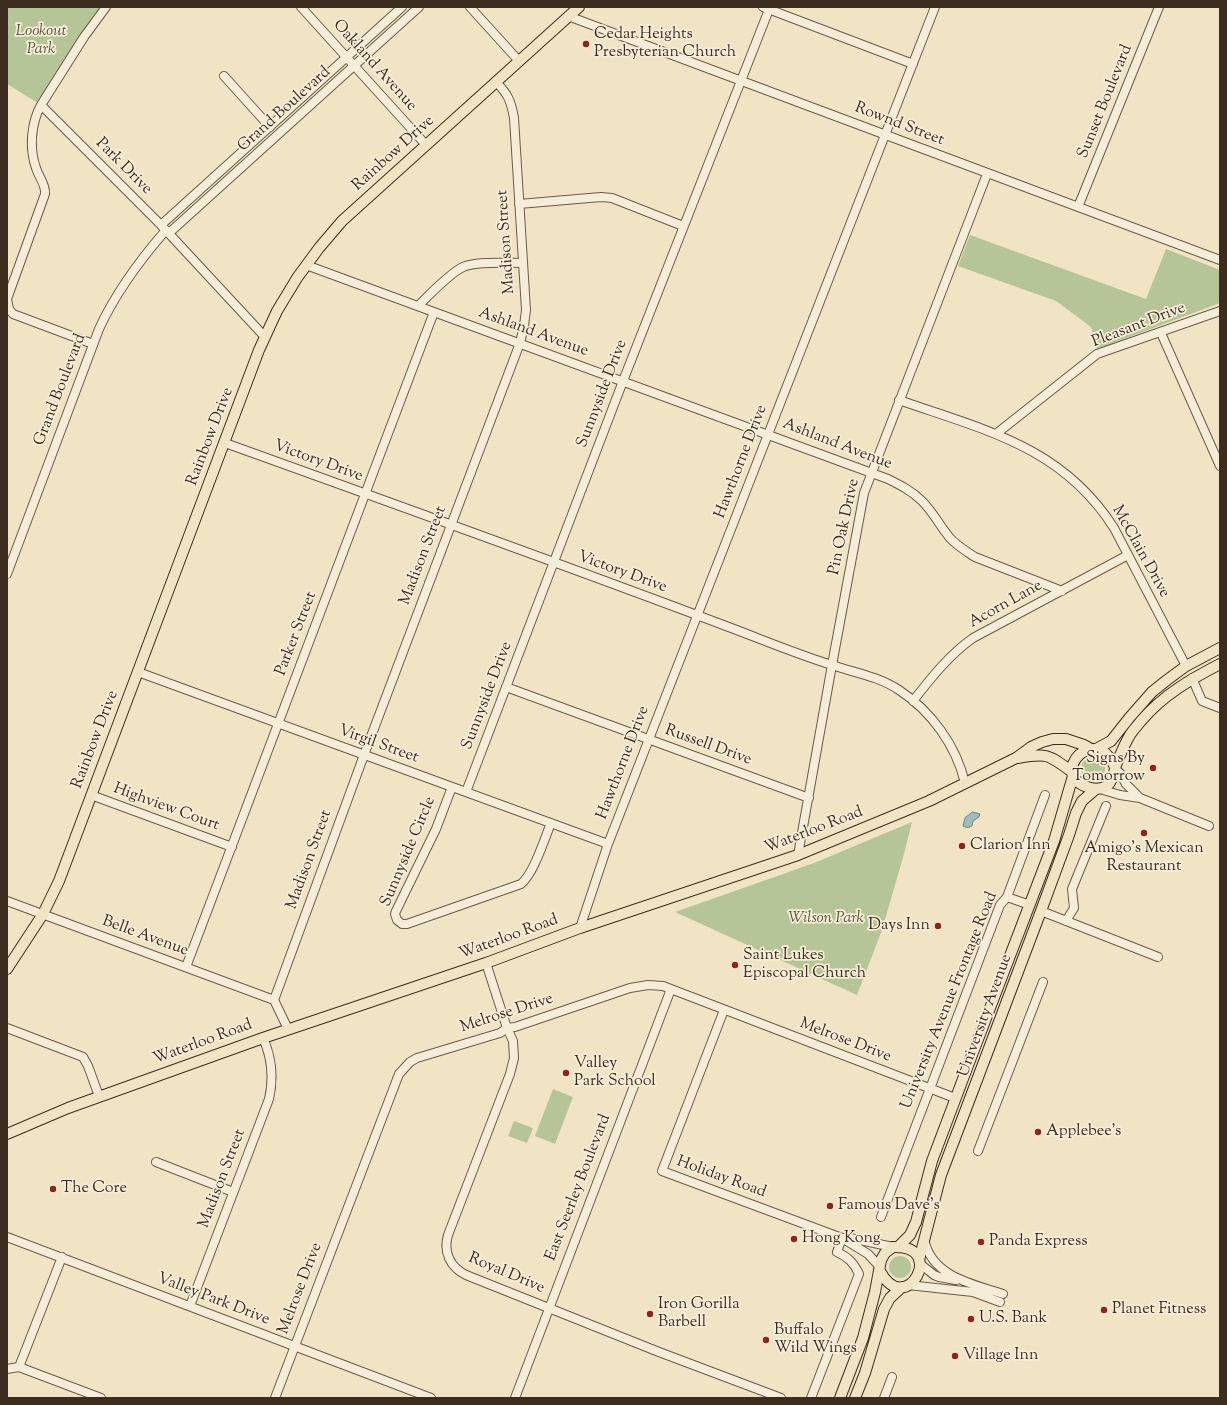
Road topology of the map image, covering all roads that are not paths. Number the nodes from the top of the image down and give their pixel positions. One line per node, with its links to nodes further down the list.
1 (106, 7): 18 (street)
2 (302, 7): 11 (street, Oakland Avenue)
3 (402, 7): 11 (street, Grand Boulevard)
4 (420, 7): 14 (street, Grand Boulevard)
5 (470, 7): 12 (street)
6 (579, 7): 10 (main road, Rainbow Drive)
7 (935, 7): 13 (street, Hawthorne Drive)
8 (1159, 7): 24 (street, Sunset Boulevard)
9 (767, 8): 13 (street); 16 (street, Sunnyside Drive)
10 (568, 16): 12 (main road, Rainbow Drive); 16 (street, Rownd Street)
11 (347, 57): 14 (street, Oakland Avenue); 19 (street, Grand Boulevard)
12 (519, 61): 17 (main road, Rainbow Drive)
13 (913, 64): 20 (street, Hawthorne Drive)
14 (355, 66): 21 (street, Oakland Avenue); 26 (street, Grand Boulevard)
15 (224, 76): 19 (street)
16 (740, 81): 20 (street, Rownd Street); 25 (street, Sunnyside Drive)
17 (496, 82): 21 (main road, Rainbow Drive); 23 (street, Madison Street)
18 (41, 104): 26 (street, Park Drive); 30 (street)
19 (270, 127): 26 (street, Grand Boulevard)
20 (885, 135): 22 (street, Rownd Street); 40 (street, Hawthorne Drive)
21 (426, 145): 29 (main road, Rainbow Drive)
22 (987, 174): 24 (street, Rownd Street); 39 (street, Pin Oak Drive)
23 (519, 204): 25 (street); 28 (street, Madison Street)
24 (1078, 207): 27 (street, Rownd Street)
25 (683, 226): 38 (street, Sunnyside Drive)
26 (165, 230): 35 (street, Park Drive); 37 (street, Grand Boulevard)
27 (1220, 260)
28 (522, 263): 31 (street); 36 (street, Madison Street)
29 (306, 264): 31 (street, Ashland Avenue); 35 (main road, Rainbow Drive)
30 (7, 299): 37 (street)
31 (418, 306): 33 (street, Ashland Avenue)
32 (1220, 311): 34 (street, Pleasant Drive)
33 (434, 312): 36 (street, Ashland Avenue); 45 (street, Parker Street)
34 (1160, 332): 41 (street, Pleasant Drive); 43 (street)
35 (265, 337): 42 (main road, Rainbow Drive)
36 (520, 343): 38 (street, Ashland Avenue); 46 (street, Madison Street)
37 (93, 344): 49 (street, Grand Boulevard)
38 (623, 381): 40 (street, Ashland Avenue); 48 (street, Sunnyside Drive)
39 (899, 400): 41 (street, McClain Drive); 44 (street, Pin Oak Drive)
40 (768, 434): 44 (street, Ashland Avenue); 51 (street, Hawthorne Drive)
41 (996, 434): 47 (street, McClain Drive)
42 (225, 443): 45 (street, Victory Drive); 56 (main road, Rainbow Drive)
43 (1220, 466)
44 (871, 472): 50 (street, Ashland Avenue); 54 (street, Pin Oak Drive)
45 (364, 494): 46 (street, Victory Drive); 61 (street, Parker Street)
46 (450, 525): 48 (street, Victory Drive); 64 (street, Madison Street)
47 (1128, 555): 50 (street, Acorn Lane); 55 (street, McClain Drive)
48 (554, 563): 51 (street, Victory Drive); 58 (street, Sunnyside Drive)
49 (7, 574)
50 (1062, 590): 59 (street, Acorn Lane)
51 (697, 615): 54 (street, Victory Drive); 62 (street, Hawthorne Drive)
52 (1220, 648): 55 (main road)
53 (1220, 664): 57 (main road)
54 (832, 665): 59 (street, Victory Drive); 74 (street, Pin Oak Drive)
55 (1186, 666): 63 (main road)
56 (138, 672): 61 (street, Virgil Street); 72 (main road, Rainbow Drive)
57 (1192, 678): 60 (street); 66 (main road)
58 (506, 686): 62 (street, Russell Drive); 71 (street, Sunnyside Drive)
59 (913, 701): 68 (street, Victory Drive)
60 (1220, 708)
61 (278, 723): 64 (street, Virgil Street); 80 (street, Parker Street)
62 (649, 739): 74 (street, Russell Drive); 79 (street, Hawthorne Drive)
63 (1094, 749): 65 (main road, Waterloo Road); 66 (main road); 67 (main road)
64 (364, 754): 69 (street, Virgil Street); 96 (street, Madison Street)
65 (1016, 758): 67 (main road, Waterloo Road); 68 (main road, Waterloo Road)
66 (1115, 768): 70 (main road); 75 (street)
67 (1072, 774): 70 (main road); 82 (main road, University Avenue)
68 (965, 783): 81 (main road, Waterloo Road)
69 (452, 787): 71 (street, Virgil Street); 77 (street, Sunnyside Circle)
70 (1098, 789): 75 (street); 86 (main road, University Avenue)
71 (466, 792): 77 (street, Virgil Street)
72 (91, 795): 80 (street, Highview Court); 87 (main road, Rainbow Drive)
73 (1045, 795): 83 (street, University Avenue Frontage Road)
74 (809, 798): 81 (street, Pin Oak Drive)
75 (1140, 798): 78 (street)
76 (1106, 806): 88 (street)
77 (551, 823): 79 (street, Virgil Street)
78 (1209, 826)
79 (608, 844): 89 (street, Hawthorne Drive)
80 (232, 847): 92 (street, Parker Street)
81 (798, 855): 89 (main road, Waterloo Road)
82 (1049, 855): 85 (main road, University Avenue); 86 (main road)
83 (1007, 897): 85 (street); 102 (street, University Avenue Frontage Road)
84 (7, 901): 87 (street, Belle Avenue)
85 (1030, 905): 104 (main road, University Avenue)
86 (1041, 911): 88 (street); 107 (main road, University Avenue)
87 (43, 914): 92 (street, Belle Avenue); 93 (main road, Rainbow Drive)
88 (1066, 921): 90 (street)
89 (580, 928): 91 (main road, Waterloo Road)
90 (1158, 956)
91 (486, 963): 99 (street, Royal Drive); 100 (main road, Waterloo Road)
92 (186, 967): 96 (street, Belle Avenue)
93 (7, 969)
94 (1043, 982): 106 (street)
95 (671, 989): 97 (street, Melrose Drive); 99 (street, Melrose Drive); 121 (street, East Seerley Boulevard)
96 (274, 1000): 100 (street)
97 (724, 1010): 102 (street, Melrose Drive); 112 (street, Holiday Road)
98 (7, 1028): 103 (street)
99 (507, 1028): 121 (street, Royal Drive); 122 (street, Melrose Drive)
100 (288, 1029): 101 (main road, Waterloo Road)
101 (263, 1038): 103 (main road, Waterloo Road); 109 (street, Madison Street)
102 (930, 1089): 104 (street, Melrose Drive); 110 (street, University Avenue Frontage Road)
103 (99, 1096): 105 (main road, Waterloo Road)
104 (955, 1098): 107 (main road); 114 (main road, University Avenue)
105 (7, 1134)
106 (978, 1151)
107 (948, 1158): 113 (main road, University Avenue)
108 (156, 1162): 109 (street)
109 (233, 1192): 120 (street, Madison Street)
110 (881, 1217)
111 (7, 1237): 115 (street, Valley Park Drive)
112 (842, 1238): 114 (street, Holiday Road); 117 (street, Holiday Road); 131 (street)
113 (925, 1243): 116 (main road, University Avenue); 118 (street)
114 (895, 1247): 116 (main road); 117 (main road)
115 (62, 1257): 120 (street, Valley Park Drive); 123 (street)
116 (919, 1262): 118 (street); 119 (main road)
117 (880, 1269): 119 (main road); 132 (main road)
118 (965, 1281): 119 (street)
119 (905, 1286): 133 (main road)
120 (190, 1306): 122 (street, Valley Park Drive)
121 (549, 1308): 129 (street, East Seerley Boulevard); 130 (street, Royal Drive)
122 (295, 1346): 127 (street, Melrose Drive); 128 (street, Valley Park Drive)
123 (19, 1367): 124 (street); 126 (street)
124 (7, 1369)
125 (892, 1377): 134 (street)
126 (101, 1398)
127 (275, 1398)
128 (430, 1398)
129 (515, 1398)
130 (781, 1398)
131 (811, 1398)
132 (840, 1398)
133 (855, 1398)
134 (884, 1398)

